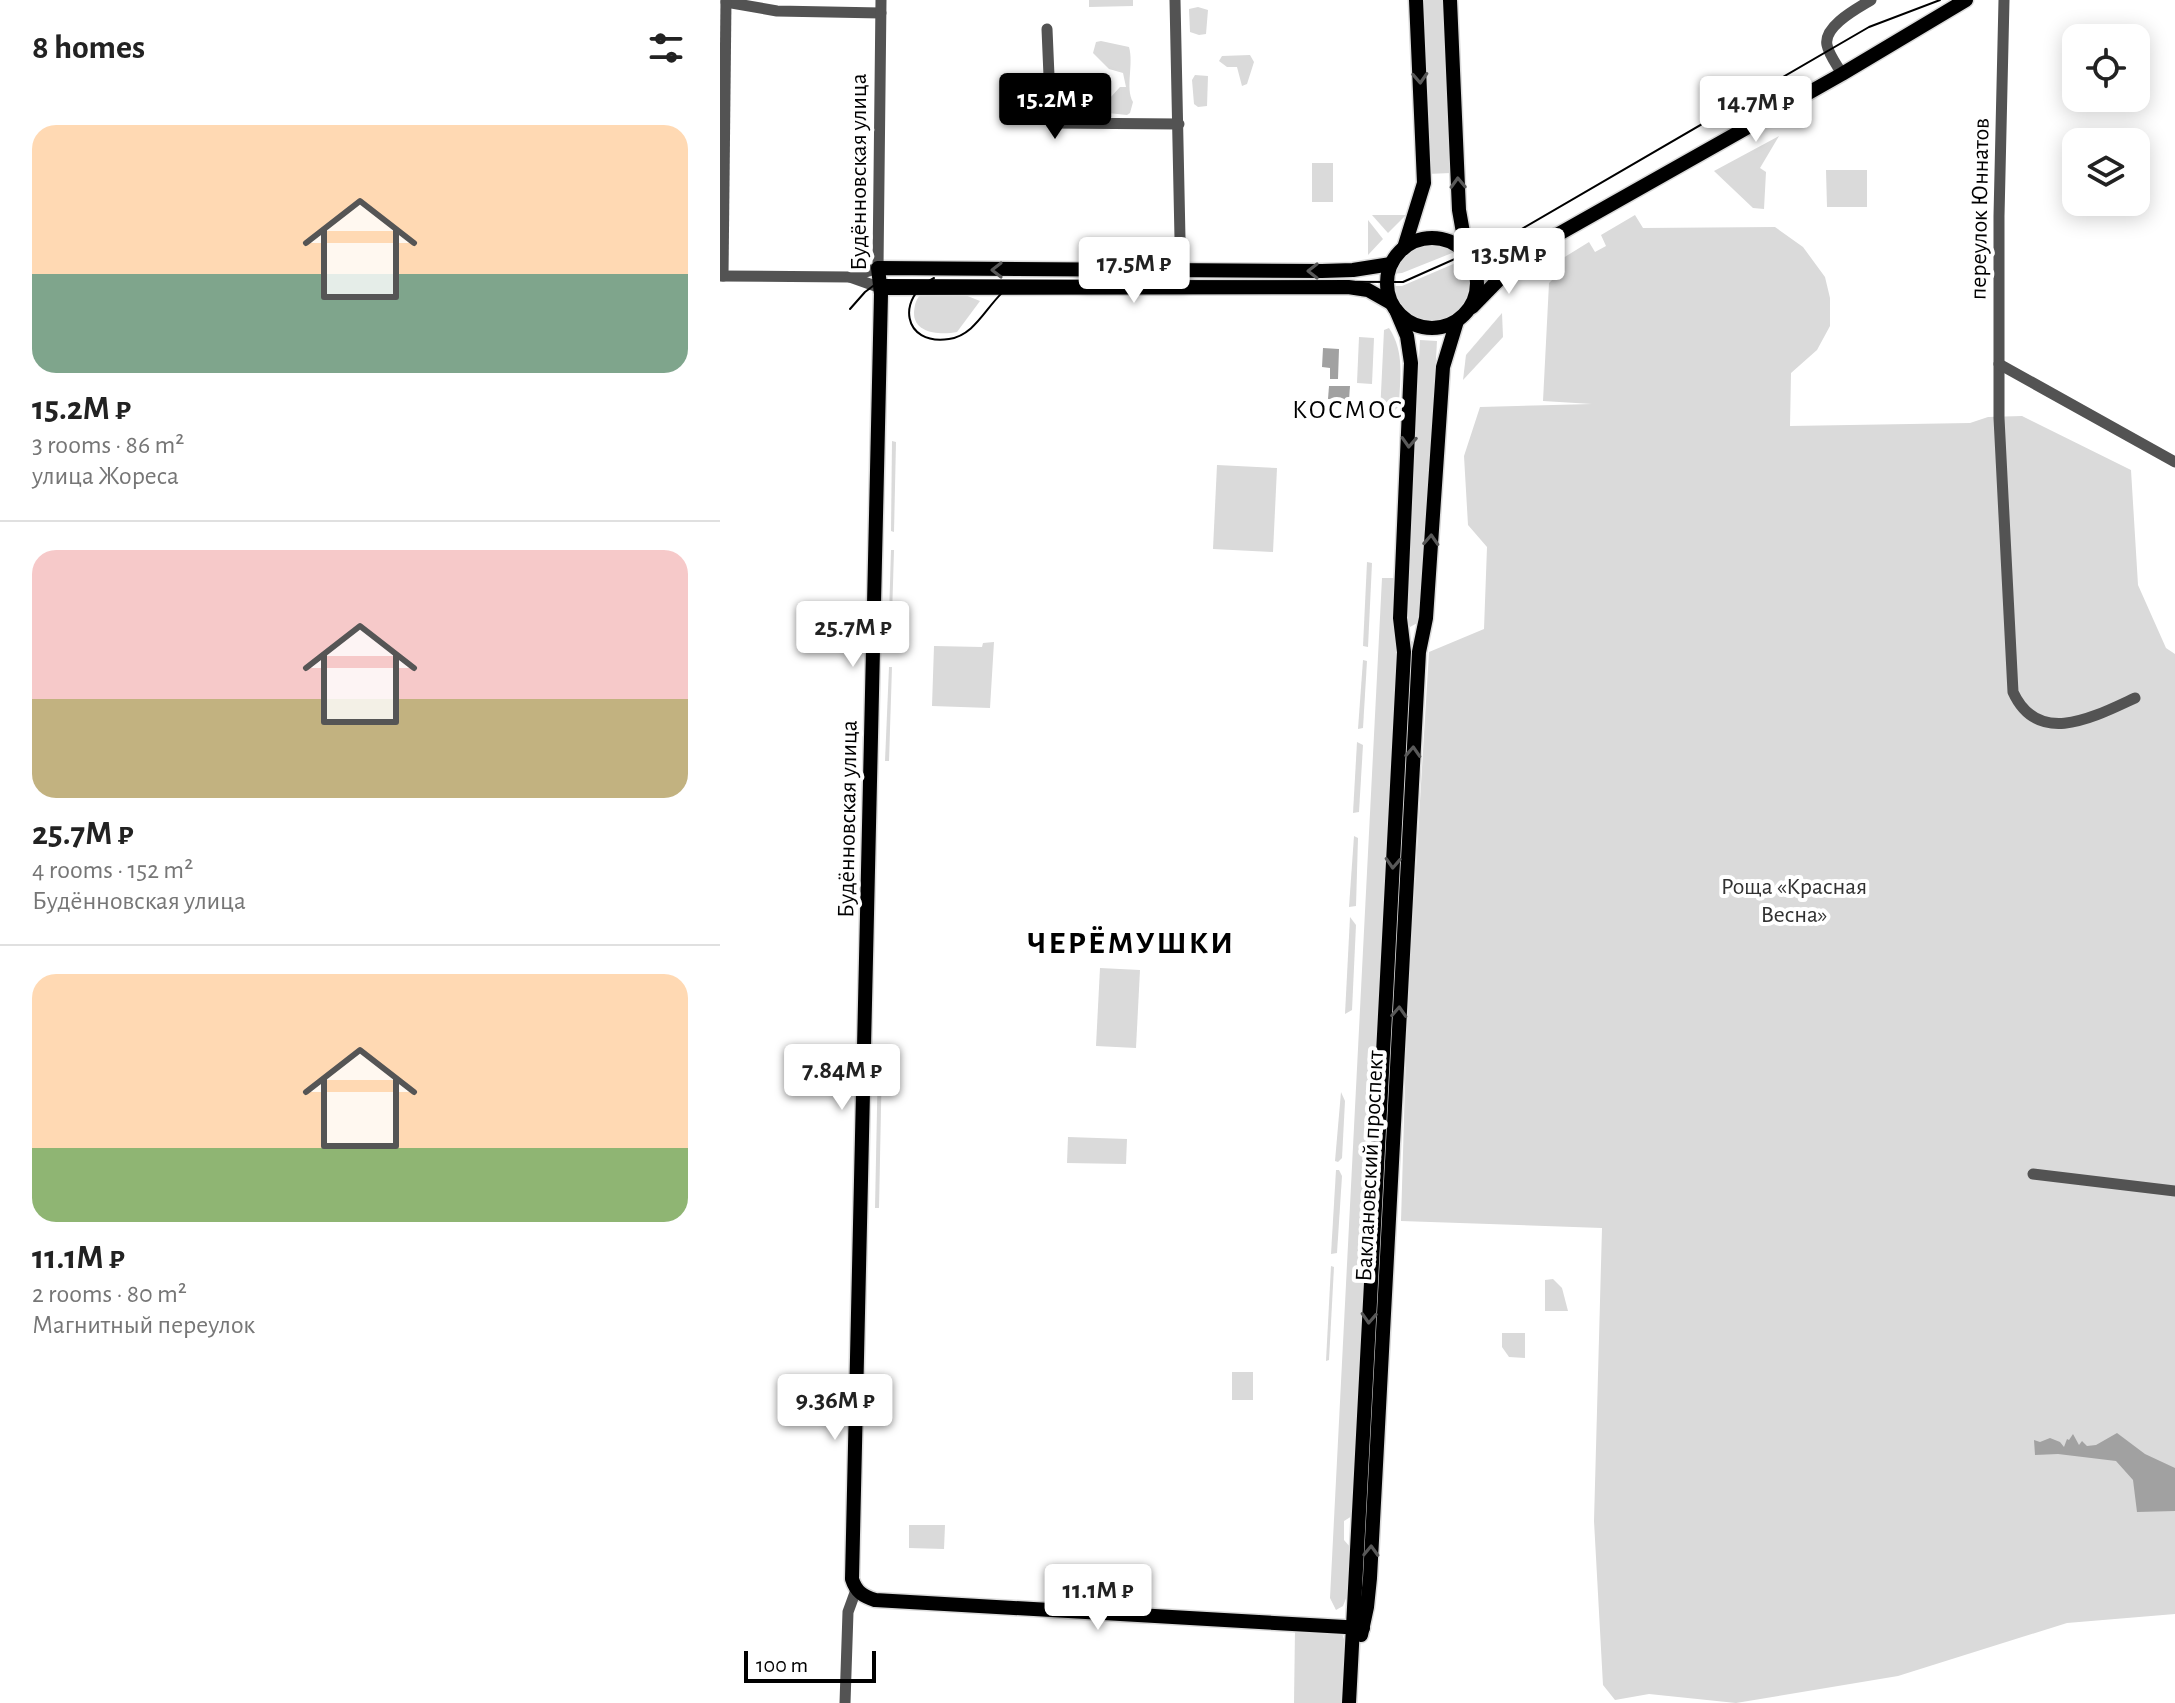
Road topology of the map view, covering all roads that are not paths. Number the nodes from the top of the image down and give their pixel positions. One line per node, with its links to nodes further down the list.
1 (1175, 0): 11 (street)
2 (1416, 0): 12 (main road, one-way to 12)
3 (1450, 0): 14 (main road, one-way to 3)
4 (1871, 0): 10 (street)
5 (1966, 0): 10 (main road)
6 (2004, 0): 24 (street, переулок Юннатов)
7 (725, 4): 8 (street); 18 (street)
8 (881, 6): 16 (street, Будённовская улица)
9 (1047, 29): 11 (street)
10 (1842, 74): 13 (main road)
11 (1179, 124): 17 (street)
12 (1404, 248): 14 (main road); 15 (main road)
13 (1525, 253): 14 (main road); 23 (main road)
14 (1470, 262): 23 (main road)
15 (1391, 264): 17 (main road, one-way to 17); 22 (main road)
16 (878, 268): 17 (main road, one-way to 16); 19 (street); 21 (main road, Будённовская улица)
17 (1181, 270): 20 (street)
18 (721, 276): 19 (street)
19 (850, 277): 21 (street)
20 (1181, 286): 21 (main road); 22 (main road)
21 (881, 288): 31 (main road, Будённовская улица)
22 (1394, 306): 23 (main road); 26 (main road, Баклановский проспект, one-way to 26)
23 (1462, 317): 27 (main road, Баклановский проспект, one-way to 23)
24 (1999, 364): 25 (street); 28 (street, переулок Юннатов)
25 (2175, 462)
26 (1403, 631): 27 (street); 32 (main road, Баклановский проспект, one-way to 32)
27 (1423, 631): 32 (main road, Баклановский проспект, one-way to 27)
28 (2135, 698)
29 (2033, 1174): 30 (street)
30 (2175, 1191)
31 (856, 1590): 32 (main road); 33 (street, Будённовская улица)
32 (1358, 1627): 34 (main road, Баклановский проспект); 35 (main road, Баклановский проспект)
33 (845, 1703)
34 (1349, 1703)
35 (1357, 1703)

